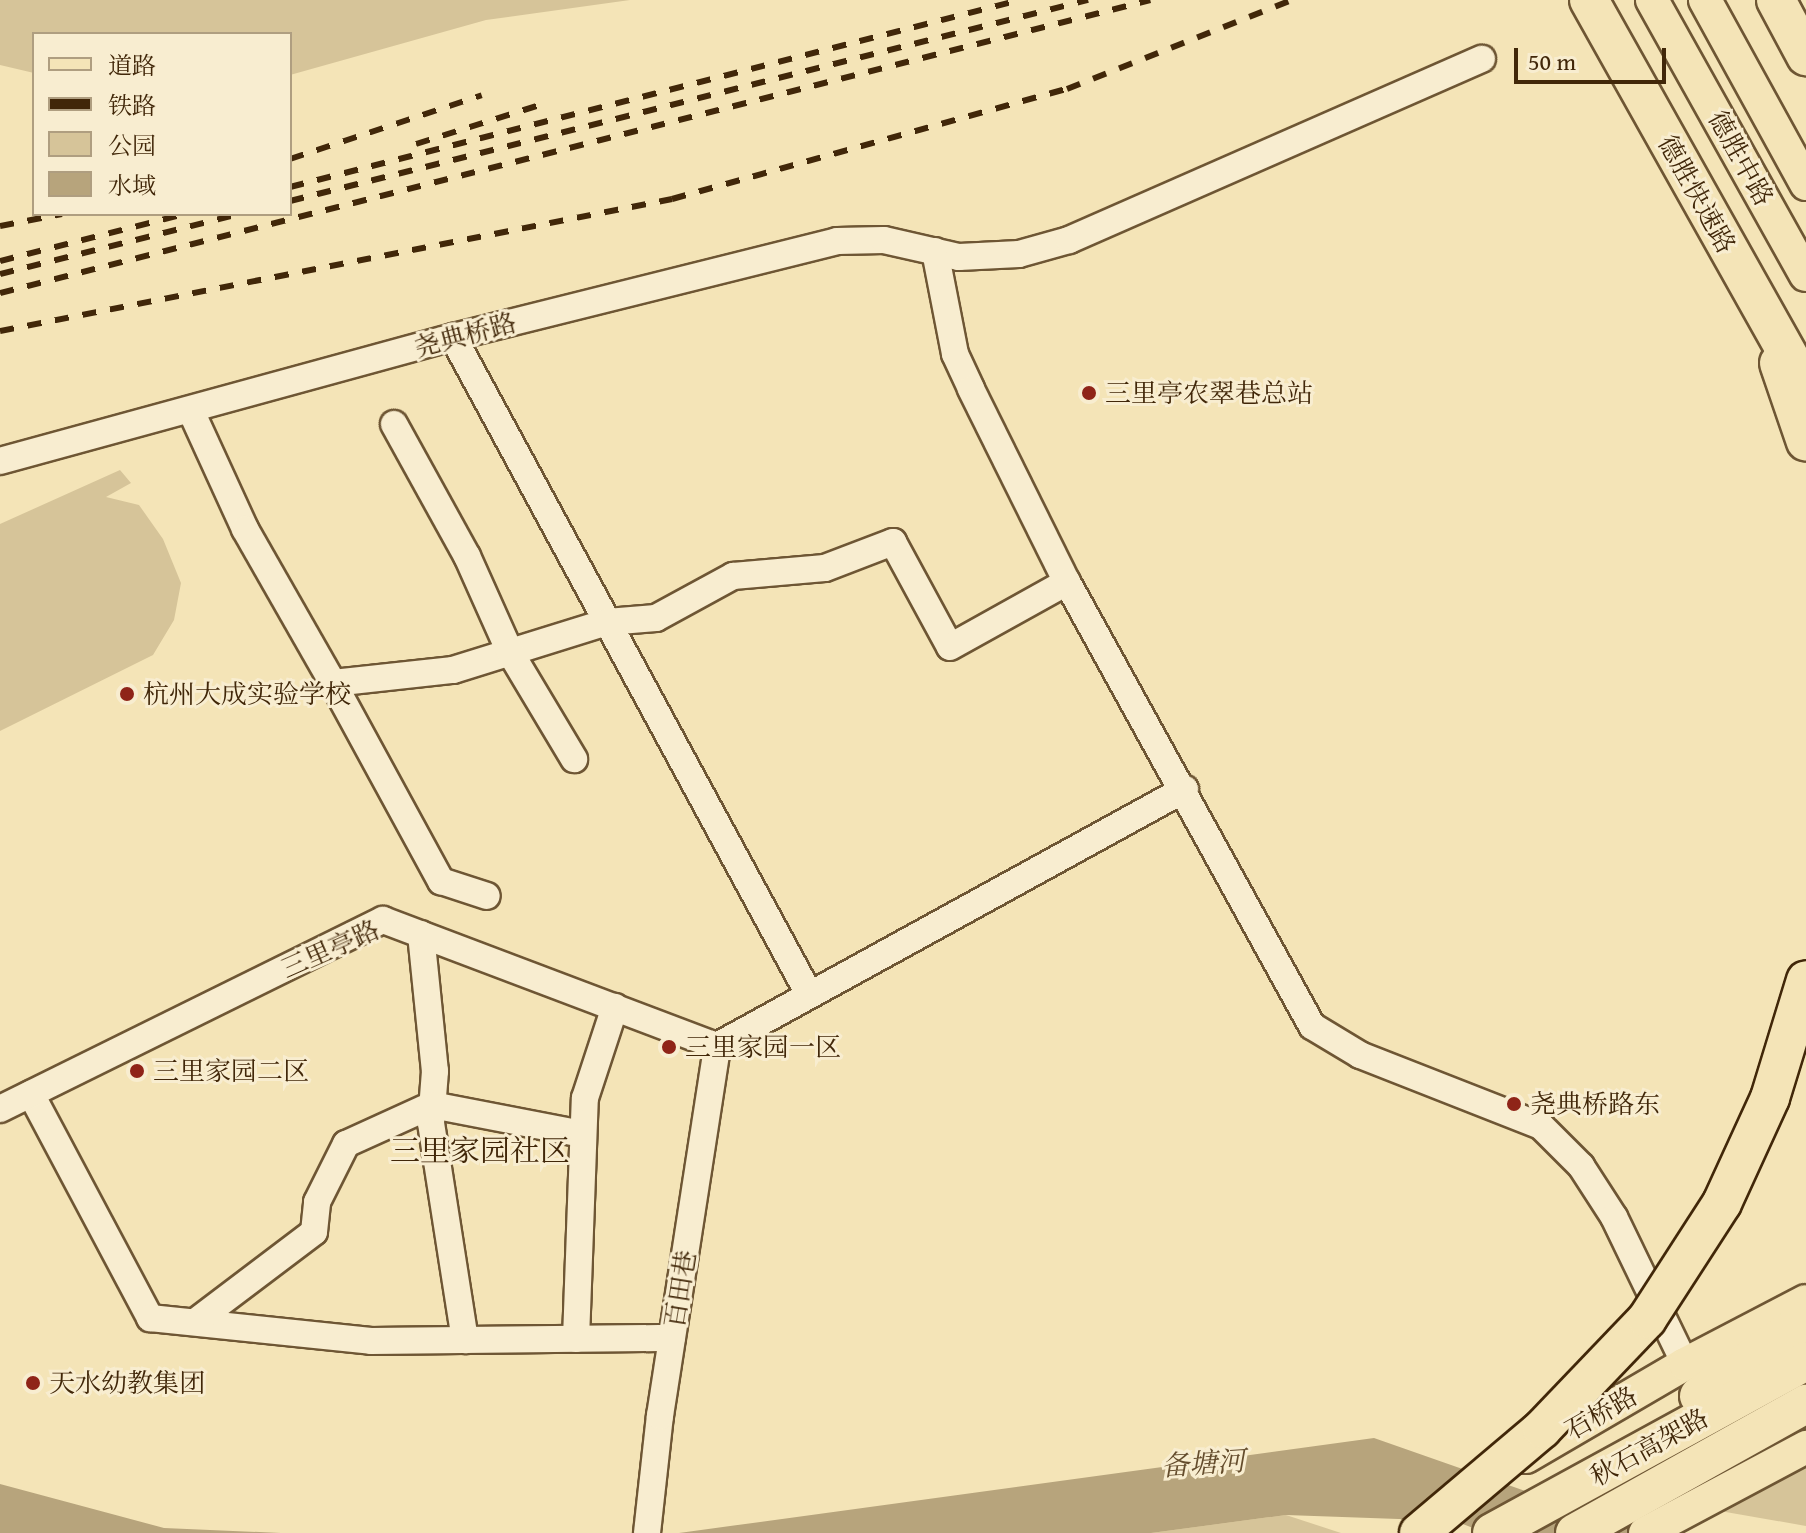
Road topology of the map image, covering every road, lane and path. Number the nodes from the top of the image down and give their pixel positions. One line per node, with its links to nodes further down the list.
1 (1589, 0): 11 (highway, 德胜快速路)
2 (1652, 0): 10 (main road, 德胜中路)
3 (1705, 0): 8 (main road, 德胜中路)
4 (1779, 0): 5 (highway); 6 (highway)
5 (1806, 34)
6 (1806, 56)
7 (1482, 59): 9 (street, 尧典桥路)
8 (1806, 184)
9 (935, 251): 12 (street, 尧典桥路); 18 (street)
10 (1806, 275)
11 (1755, 297): 13 (highway, 德胜快速路); 16 (highway)
12 (453, 337): 14 (street, 尧典桥路); 19 (street)
13 (1806, 387)
14 (191, 411): 17 (street, 尧典桥路); 21 (street)
15 (394, 424): 20 (street)
16 (1806, 442)
17 (0, 461)
18 (1067, 582): 19 (street); 23 (street)
19 (607, 622): 20 (street); 27 (street)
20 (510, 652): 21 (street); 22 (street)
21 (333, 683): 24 (street)
22 (574, 759)
23 (1185, 789): 27 (street); 41 (street)
24 (487, 896)
25 (421, 934): 28 (street, 三里亭路); 30 (street, 三里亭路); 31 (street)
26 (1806, 980): 47 (highway, bridge)
27 (809, 994): 29 (street)
28 (615, 1007): 29 (street, 三里亭路); 33 (street)
29 (717, 1046): 37 (street, 百田巷)
30 (31, 1094): 32 (street, 三里亭路); 36 (street)
31 (432, 1105): 33 (street); 36 (street); 39 (street)
32 (0, 1109)
33 (582, 1134): 38 (street)
34 (1806, 1301): 41 (main road, 石桥路)
35 (1806, 1319): 44 (highway)
36 (195, 1322): 39 (street)
37 (672, 1338): 38 (street); 45 (street, 百田巷)
38 (576, 1339): 39 (street)
39 (465, 1340)
40 (1806, 1361): 44 (highway, 秋石高架路)
41 (1685, 1364): 46 (main road, 石桥路, bridge)
42 (1806, 1404): 49 (highway, 秋石高架路)
43 (1806, 1447): 50 (main road)
44 (1617, 1464): 48 (highway, 秋石高架路)
45 (647, 1533)
46 (1401, 1533)
47 (1419, 1533)
48 (1492, 1533)
49 (1575, 1533)
50 (1645, 1533)

